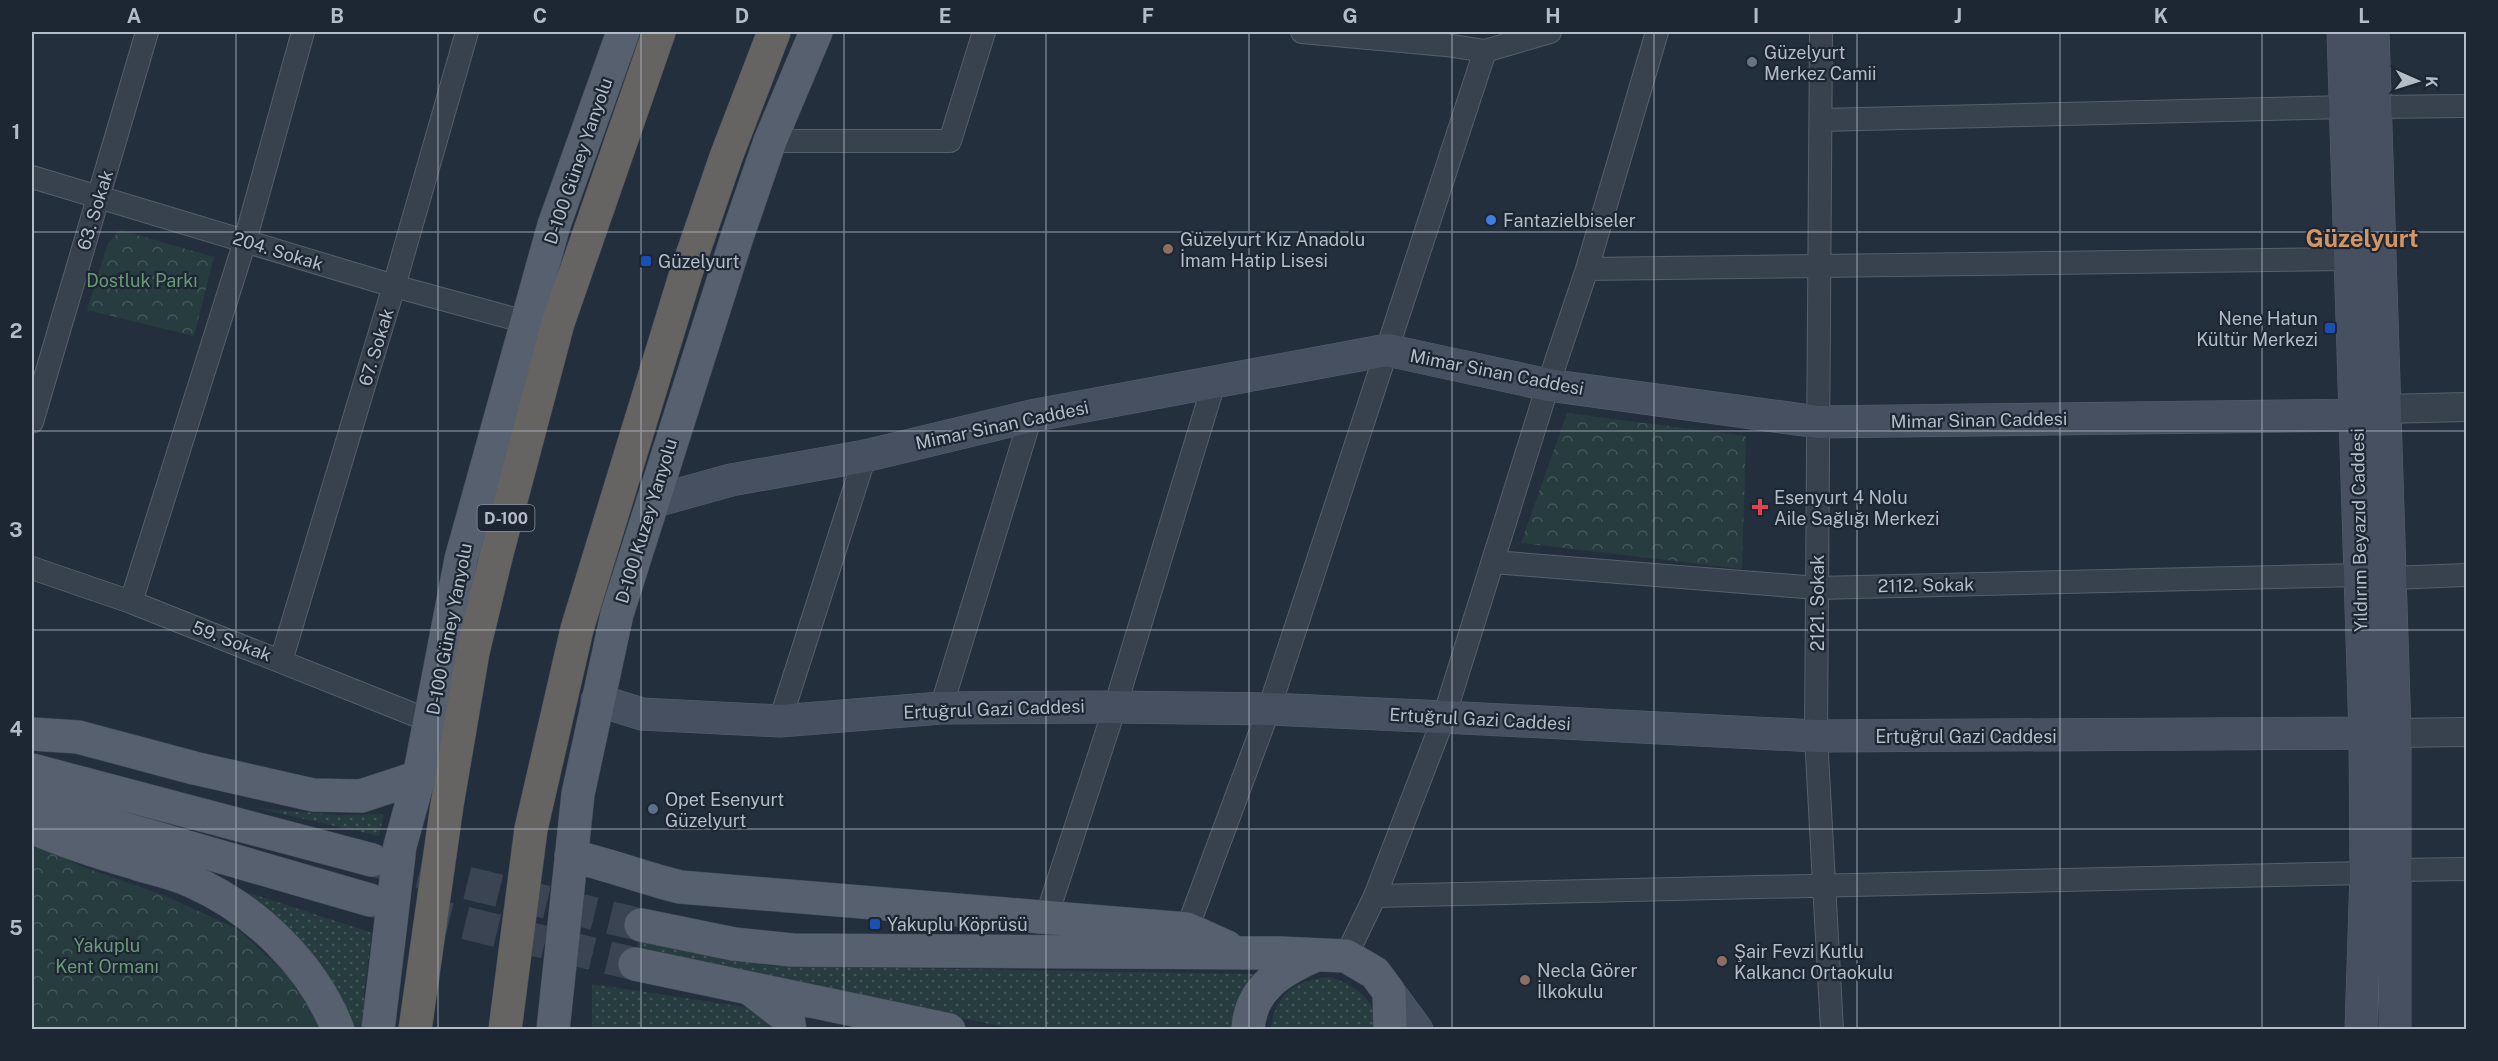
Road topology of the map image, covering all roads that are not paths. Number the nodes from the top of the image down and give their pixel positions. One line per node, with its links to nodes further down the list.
1 (147, 32): 21 (street, 63. Sokak)
2 (303, 32): 22 (street)
3 (467, 32): 26 (street, 67. Sokak)
4 (623, 32): 27 (main road, D-100 Güney Yanyolu)
5 (659, 32): 79 (highway, D-100)
6 (774, 32): 71 (highway)
7 (816, 32): 19 (main road, D-100 Kuzey Yanyolu)
8 (984, 32): 19 (street)
9 (1302, 32): 15 (street)
10 (1550, 32): 15 (street)
11 (1657, 32): 25 (street)
12 (1821, 32): 18 (street, 2121. Sokak)
13 (2343, 32): 17 (main road, Yıldırım Beyazıd Caddesi)
14 (2373, 32): 17 (main road, Yıldırım Beyazıd Caddesi)
15 (1485, 51): 28 (street)
16 (2466, 106): 17 (street)
17 (2361, 107): 18 (street); 23 (main road, Yıldırım Beyazıd Caddesi); 32 (main road, Yıldırım Beyazıd Caddesi)
18 (1821, 120): 24 (street, 2121. Sokak)
19 (770, 141): 37 (main road, D-100 Kuzey Yanyolu)
20 (32, 177): 21 (street, 204. Sokak)
21 (99, 197): 22 (street, 204. Sokak); 34 (street, 63. Sokak)
22 (245, 241): 26 (street, 204. Sokak); 44 (street)
23 (2349, 260): 24 (street); 32 (main road, Yıldırım Beyazıd Caddesi)
24 (1820, 266): 25 (street); 35 (street, 2121. Sokak)
25 (1587, 269): 30 (street)
26 (394, 286): 27 (street, 204. Sokak); 45 (street, 67. Sokak)
27 (526, 322): 51 (main road, D-100 Güney Yanyolu)
28 (1387, 351): 29 (main road, Mimar Sinan Caddesi); 30 (main road, Mimar Sinan Caddesi); 49 (street)
29 (1214, 383): 33 (main road, Mimar Sinan Caddesi); 47 (street)
30 (1548, 385): 35 (main road, Mimar Sinan Caddesi); 38 (street)
31 (2466, 407): 32 (street, Mimar Sinan Caddesi)
32 (2370, 412): 35 (main road, Mimar Sinan Caddesi); 40 (main road, Yıldırım Beyazıd Caddesi); 42 (main road, Yıldırım Beyazıd Caddesi)
33 (1031, 416): 36 (main road, Mimar Sinan Caddesi); 48 (street)
34 (32, 422)
35 (1818, 422): 43 (street, 2121. Sokak)
36 (865, 456): 37 (main road, Mimar Sinan Caddesi); 52 (street)
37 (652, 502): 46 (main road, D-100 Kuzey Yanyolu)
38 (1493, 562): 43 (street, 2112. Sokak); 50 (street)
39 (32, 568): 44 (street, 59. Sokak)
40 (2359, 575): 42 (main road); 43 (street, 2112. Sokak); 55 (main road, Yıldırım Beyazıd Caddesi)
41 (2466, 575): 42 (street)
42 (2390, 578): 55 (main road, Yıldırım Beyazıd Caddesi)
43 (1817, 588): 56 (street, 2121. Sokak)
44 (131, 602): 45 (street, 59. Sokak)
45 (281, 661): 51 (street, 59. Sokak)
46 (597, 700): 52 (main road, Ertuğrul Gazi Caddesi); 61 (main road, D-100 Kuzey Yanyolu)
47 (1115, 707): 48 (main road, Ertuğrul Gazi Caddesi); 49 (main road, Ertuğrul Gazi Caddesi); 68 (street)
48 (941, 708): 52 (main road, Ertuğrul Gazi Caddesi)
49 (1269, 709): 50 (main road, Ertuğrul Gazi Caddesi); 70 (street)
50 (1444, 717): 56 (main road, Ertuğrul Gazi Caddesi); 66 (street)
51 (430, 721): 58 (main road, D-100 Güney Yanyolu)
52 (780, 721)
53 (2466, 732): 55 (street, Ertuğrul Gazi Caddesi)
54 (32, 734): 58 (main road)
55 (2380, 734): 56 (main road, Ertuğrul Gazi Caddesi); 64 (main road, Yıldırım Beyazıd Caddesi)
56 (1816, 736): 65 (street, 2121. Sokak)
57 (32, 770): 62 (main road)
58 (419, 777): 78 (main road, D-100 Güney Yanyolu)
59 (32, 802): 67 (main road)
60 (32, 827): 77 (main road)
61 (571, 856): 68 (main road); 82 (main road, D-100 Kuzey Yanyolu)
62 (372, 860)
63 (2466, 869): 64 (street)
64 (2381, 871): 65 (street); 89 (main road, Yıldırım Beyazıd Caddesi); 90 (main road, Yıldırım Beyazıd Caddesi)
65 (1823, 885): 66 (street); 88 (street, 2121. Sokak)
66 (1375, 896): 73 (street)
67 (370, 900)
68 (1046, 918): 70 (main road)
69 (641, 925): 72 (main road)
70 (1187, 929): 72 (main road)
71 (515, 946): 80 (highway); 81 (highway)
72 (1243, 953): 73 (main road)
73 (1331, 956): 76 (main road); 85 (main road)
74 (635, 964): 75 (main road)
75 (747, 986): 83 (main road); 84 (main road)
76 (1389, 992): 86 (main road); 87 (main road)
77 (338, 1029)
78 (378, 1029)
79 (416, 1029)
80 (505, 1029)
81 (519, 1029)
82 (553, 1029)
83 (790, 1029)
84 (949, 1029)
85 (1248, 1029)
86 (1390, 1029)
87 (1417, 1029)
88 (1832, 1029)
89 (2361, 1029)
90 (2395, 1029)

